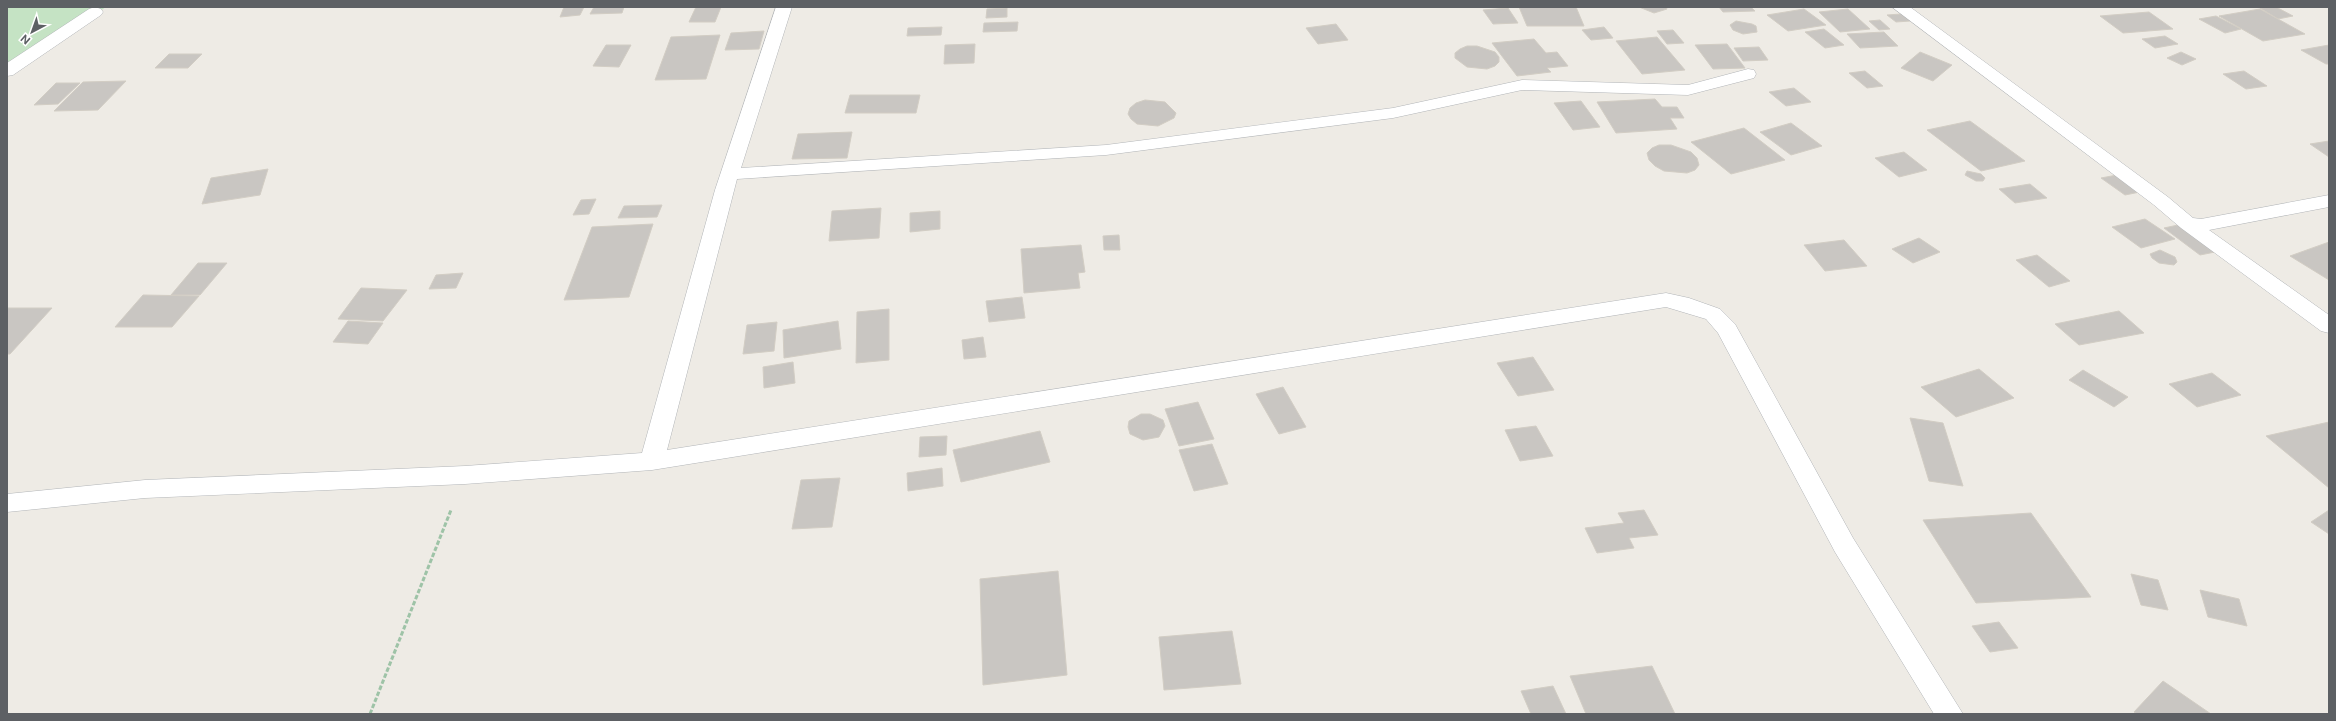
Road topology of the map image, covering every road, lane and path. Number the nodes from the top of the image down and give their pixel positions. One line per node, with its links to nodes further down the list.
1 (784, 7): 6 (street)
2 (1900, 7): 8 (street)
3 (95, 12): 4 (street)
4 (7, 71)
5 (1748, 74): 6 (street)
6 (729, 174): 10 (street)
7 (2329, 201): 8 (street)
8 (2188, 224): 9 (street)
9 (2329, 326)
10 (652, 461): 11 (street); 14 (street)
11 (464, 475): 12 (street); 13 (path)
12 (7, 503)
13 (370, 714)
14 (1949, 714)

